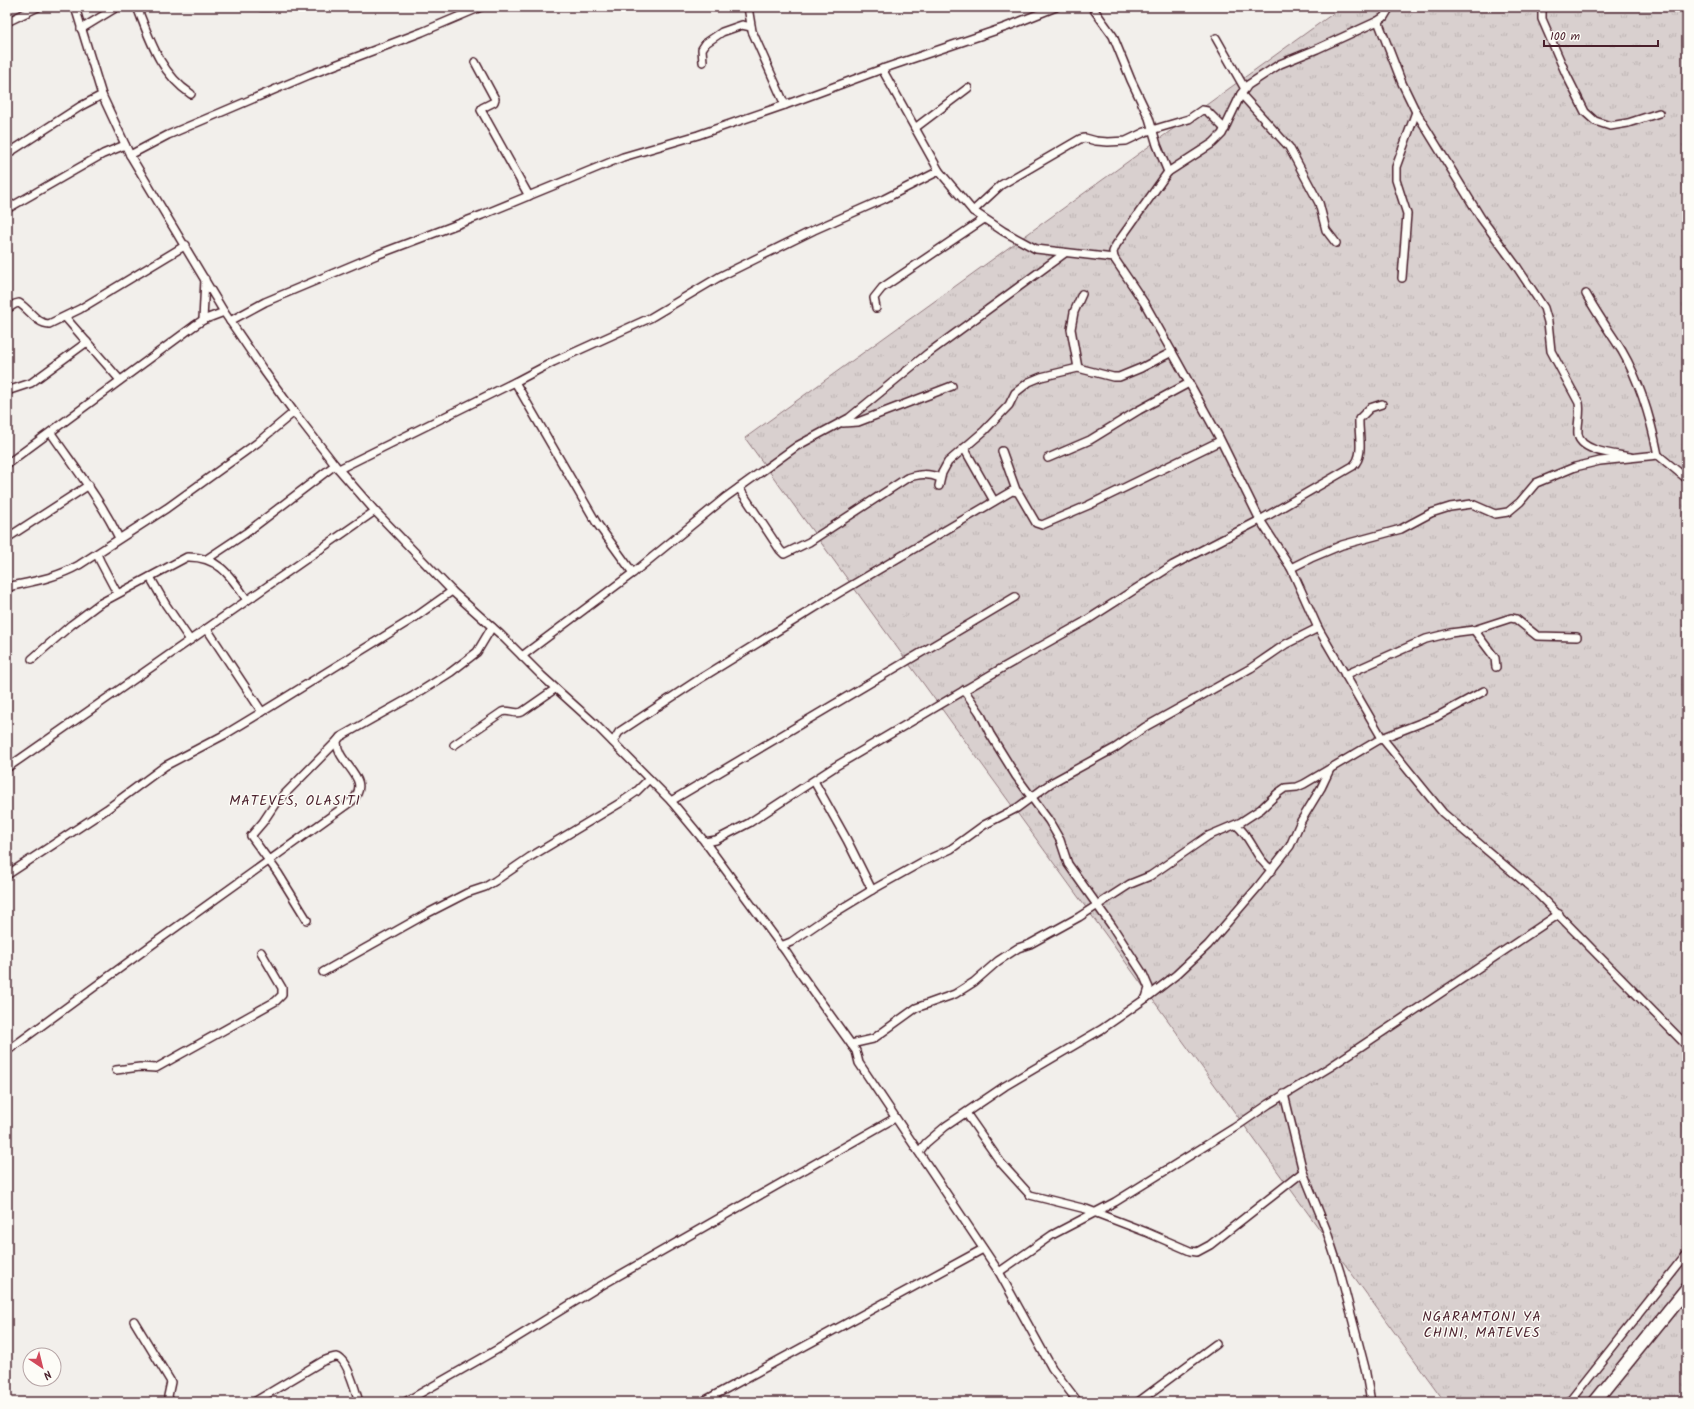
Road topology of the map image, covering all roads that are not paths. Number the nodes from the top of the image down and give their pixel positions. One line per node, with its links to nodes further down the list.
1 (38, 7): 15 (street)
2 (75, 7): 18 (street)
3 (117, 7): 18 (street)
4 (136, 7): 25 (street)
5 (261, 7): 6 (street)
6 (269, 7)
7 (481, 7): 35 (street)
8 (747, 7): 13 (street)
9 (1056, 7): 22 (street)
10 (1092, 7): 32 (street)
11 (1390, 7): 14 (street)
12 (1542, 7): 29 (street)
13 (749, 19): 16 (street); 17 (street)
14 (1378, 21): 24 (street); 28 (street)
15 (7, 22)
16 (742, 25): 17 (street); 21 (street)
17 (751, 27): 27 (street)
18 (81, 28): 26 (street)
19 (1216, 38): 24 (street)
20 (475, 62): 38 (street)
21 (703, 62)
22 (882, 69): 27 (street); 30 (street)
23 (968, 88): 30 (street)
24 (1243, 91): 31 (street); 42 (street)
25 (191, 94)
26 (102, 95): 33 (street); 34 (street)
27 (785, 105): 38 (street)
28 (1416, 112): 46 (street); 72 (street)
29 (1659, 113)
30 (915, 128): 36 (street)
31 (1225, 129): 32 (street); 37 (street)
32 (1153, 130): 37 (street); 40 (street)
33 (125, 145): 35 (street); 39 (street)
34 (7, 154)
35 (130, 155): 43 (street)
36 (939, 171): 40 (street); 60 (street)
37 (1168, 172): 45 (street)
38 (529, 196): 55 (street)
39 (7, 209)
40 (973, 211): 41 (street)
41 (984, 219): 44 (street); 50 (street)
42 (1336, 243)
43 (186, 246): 47 (street); 53 (street)
44 (1065, 253): 45 (street); 66 (street)
45 (1114, 258): 57 (street)
46 (1402, 278)
47 (205, 279): 52 (street); 54 (street)
48 (1082, 294): 58 (street)
49 (1586, 294): 71 (street)
50 (876, 308)
51 (7, 309): 53 (street)
52 (224, 312): 54 (street); 55 (street)
53 (65, 317): 56 (street)
54 (203, 320): 59 (street)
55 (230, 321): 65 (street)
56 (87, 342): 59 (street); 63 (street)
57 (1172, 352): 58 (street); 61 (street)
58 (1078, 368): 69 (street)
59 (120, 380): 67 (street)
60 (514, 382): 75 (street); 90 (street)
61 (1189, 383): 68 (street); 73 (street)
62 (952, 386): 66 (street)
63 (7, 391)
64 (1382, 404): 84 (street)
65 (294, 412): 75 (street); 86 (street)
66 (843, 423): 80 (street)
67 (51, 433): 74 (street); 78 (street)
68 (1220, 441): 81 (street); 84 (street)
69 (964, 448): 76 (street); 82 (street)
70 (1002, 451): 81 (street)
71 (1658, 455): 72 (street); 77 (street)
72 (1630, 457): 89 (street)
73 (1048, 458)
74 (7, 464)
75 (337, 467): 83 (street); 88 (street)
76 (940, 478): 79 (street); 80 (street)
77 (1687, 479)
78 (89, 485): 85 (street); 86 (street)
79 (939, 486)
80 (740, 488): 90 (street)
81 (1016, 490): 82 (street)
82 (994, 501): 113 (street)
83 (375, 511): 93 (street); 96 (street)
84 (1260, 520): 89 (street); 108 (street)
85 (7, 538)
86 (119, 538): 87 (street)
87 (98, 554): 92 (street); 94 (street)
88 (207, 560): 91 (street); 96 (street)
89 (1291, 568): 99 (street)
90 (633, 573): 103 (street)
91 (150, 577): 94 (street); 102 (street)
92 (7, 588)
93 (452, 591): 97 (street); 110 (street)
94 (118, 593): 104 (street)
95 (1015, 597): 120 (street)
96 (247, 600): 98 (street)
97 (492, 627): 103 (street); 112 (street)
98 (206, 628): 102 (street); 110 (street)
99 (1318, 628): 106 (street); 119 (street)
100 (1474, 630): 101 (street); 105 (street); 106 (street)
101 (1577, 638)
102 (190, 640): 115 (street)
103 (522, 656): 107 (street)
104 (32, 659)
105 (1496, 667)
106 (1345, 675): 111 (street)
107 (555, 688): 113 (street); 114 (street)
108 (964, 690): 118 (street); 119 (street)
109 (1484, 691): 111 (street)
110 (262, 712): 125 (street)
111 (1382, 738): 116 (street); 128 (street)
112 (337, 741): 123 (street); 123 (street)
113 (613, 742): 117 (street)
114 (454, 745)
115 (7, 768)
116 (1330, 768): 121 (street); 124 (street)
117 (649, 779): 120 (street); 132 (street)
118 (814, 781): 122 (street); 126 (street)
119 (1032, 798): 126 (street); 127 (street)
120 (670, 802): 122 (street)
121 (1236, 825): 124 (street); 127 (street)
122 (705, 842): 130 (street)
123 (268, 861): 129 (street); 136 (street)
124 (1272, 870): 133 (street)
125 (7, 875)
126 (872, 890): 130 (street)
127 (1097, 905): 133 (street); 134 (street)
128 (1559, 914): 135 (street); 138 (street)
129 (307, 920)
130 (781, 946): 134 (street)
131 (261, 952): 137 (street)
132 (323, 972)
133 (1145, 998): 139 (street)
134 (851, 1044): 140 (street)
135 (1687, 1046)
136 (7, 1052)
137 (116, 1070)
138 (1284, 1094): 142 (street); 143 (street)
139 (966, 1112): 141 (street); 143 (street)
140 (895, 1118): 141 (street); 154 (street)
141 (919, 1152): 144 (street)
142 (1303, 1172): 143 (street); 158 (street)
143 (1095, 1212): 146 (street)
144 (983, 1249): 146 (street); 155 (street)
145 (1687, 1253): 159 (street)
146 (999, 1272): 156 (street)
147 (1687, 1288): 160 (highway)
148 (134, 1321): 150 (street)
149 (1216, 1344): 157 (street)
150 (170, 1402)
151 (254, 1402): 153 (street)
152 (351, 1402): 153 (street)
153 (359, 1402)
154 (405, 1402)
155 (702, 1402)
156 (1078, 1402)
157 (1138, 1402)
158 (1371, 1402)
159 (1569, 1402)
160 (1595, 1402)

